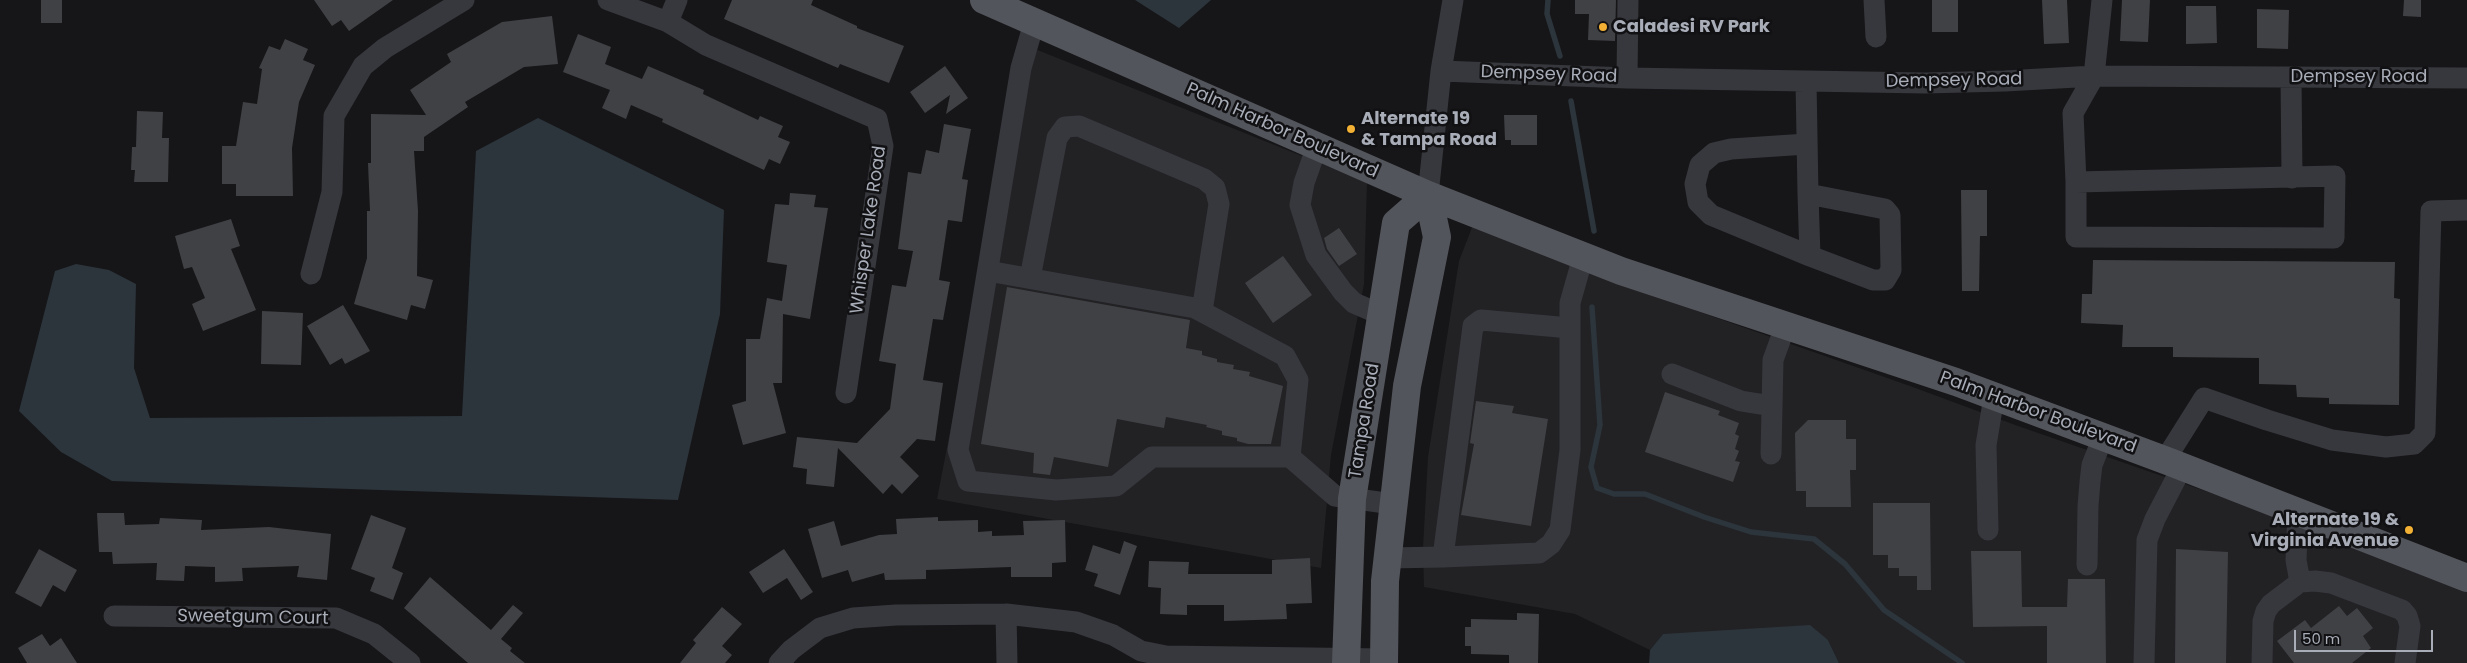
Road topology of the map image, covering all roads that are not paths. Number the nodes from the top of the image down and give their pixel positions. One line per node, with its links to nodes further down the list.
1 (464, 0): 28 (street)
2 (608, 0): 10 (street, Whisper Lake Road)
3 (677, 0): 10 (street)
4 (984, 0): 9 (main road, Palm Harbor Boulevard)
5 (1453, 0): 12 (street, Tampa Road)
6 (1628, 0): 15 (street)
7 (1874, 0): 11 (street)
8 (2102, 0): 13 (street)
9 (1023, 12): 19 (main road, Palm Harbor Boulevard); 27 (street)
10 (668, 22): 35 (street, Whisper Lake Road)
11 (1876, 37)
12 (1441, 71): 15 (street, Dempsey Road); 23 (street, Tampa Road)
13 (2094, 76): 14 (street, Dempsey Road); 17 (street, Dempsey Road); 21 (street)
14 (2291, 77): 16 (street, Dempsey Road); 20 (street)
15 (1627, 78): 17 (street, Dempsey Road)
16 (2467, 78)
17 (1806, 81): 18 (street)
18 (1807, 144): 22 (street); 25 (street)
19 (1317, 146): 23 (main road, Palm Harbor Boulevard); 31 (street)
20 (2292, 178): 21 (street); 21 (street)
21 (2076, 182)
22 (1808, 194): 25 (street); 25 (street)
23 (1428, 195): 26 (main road, Palm Harbor Boulevard); 31 (main road, Tampa Road); 43 (main road, Tampa Road)
24 (2467, 210): 41 (street)
25 (1810, 256)
26 (1583, 257): 32 (main road, Palm Harbor Boulevard); 33 (street)
27 (988, 271): 29 (street); 40 (street)
28 (311, 274)
29 (1030, 278): 30 (street); 30 (street)
30 (1202, 311): 40 (street)
31 (1382, 315): 42 (main road, Tampa Road)
32 (1785, 327): 36 (main road, Palm Harbor Boulevard); 37 (street)
33 (1570, 328): 46 (street); 46 (street)
34 (1672, 374): 37 (street)
35 (846, 393)
36 (1994, 397): 38 (main road, Palm Harbor Boulevard); 45 (street)
37 (1772, 406): 39 (street)
38 (2103, 437): 41 (main road, Palm Harbor Boulevard); 48 (street)
39 (1770, 454)
40 (1290, 457): 42 (street)
41 (2174, 464): 44 (main road, Palm Harbor Boulevard); 59 (street)
42 (1352, 499): 43 (street); 54 (main road, Tampa Road)
43 (1393, 504): 47 (main road, Tampa Road)
44 (2298, 512): 49 (main road, Palm Harbor Boulevard); 50 (street)
45 (1988, 530)
46 (1443, 557): 47 (street)
47 (1387, 558): 55 (main road, Tampa Road)
48 (2087, 566)
49 (2458, 574)
50 (2300, 582): 60 (street); 61 (street)
51 (1006, 614): 53 (street); 57 (street); 58 (street)
52 (114, 616): 56 (street, Sweetgum Court)
53 (1220, 660): 54 (street)
54 (1346, 661): 55 (street)
55 (1384, 661)
56 (410, 663)
57 (779, 663)
58 (1007, 663)
59 (2144, 663)
60 (2262, 663)
61 (2406, 663)

